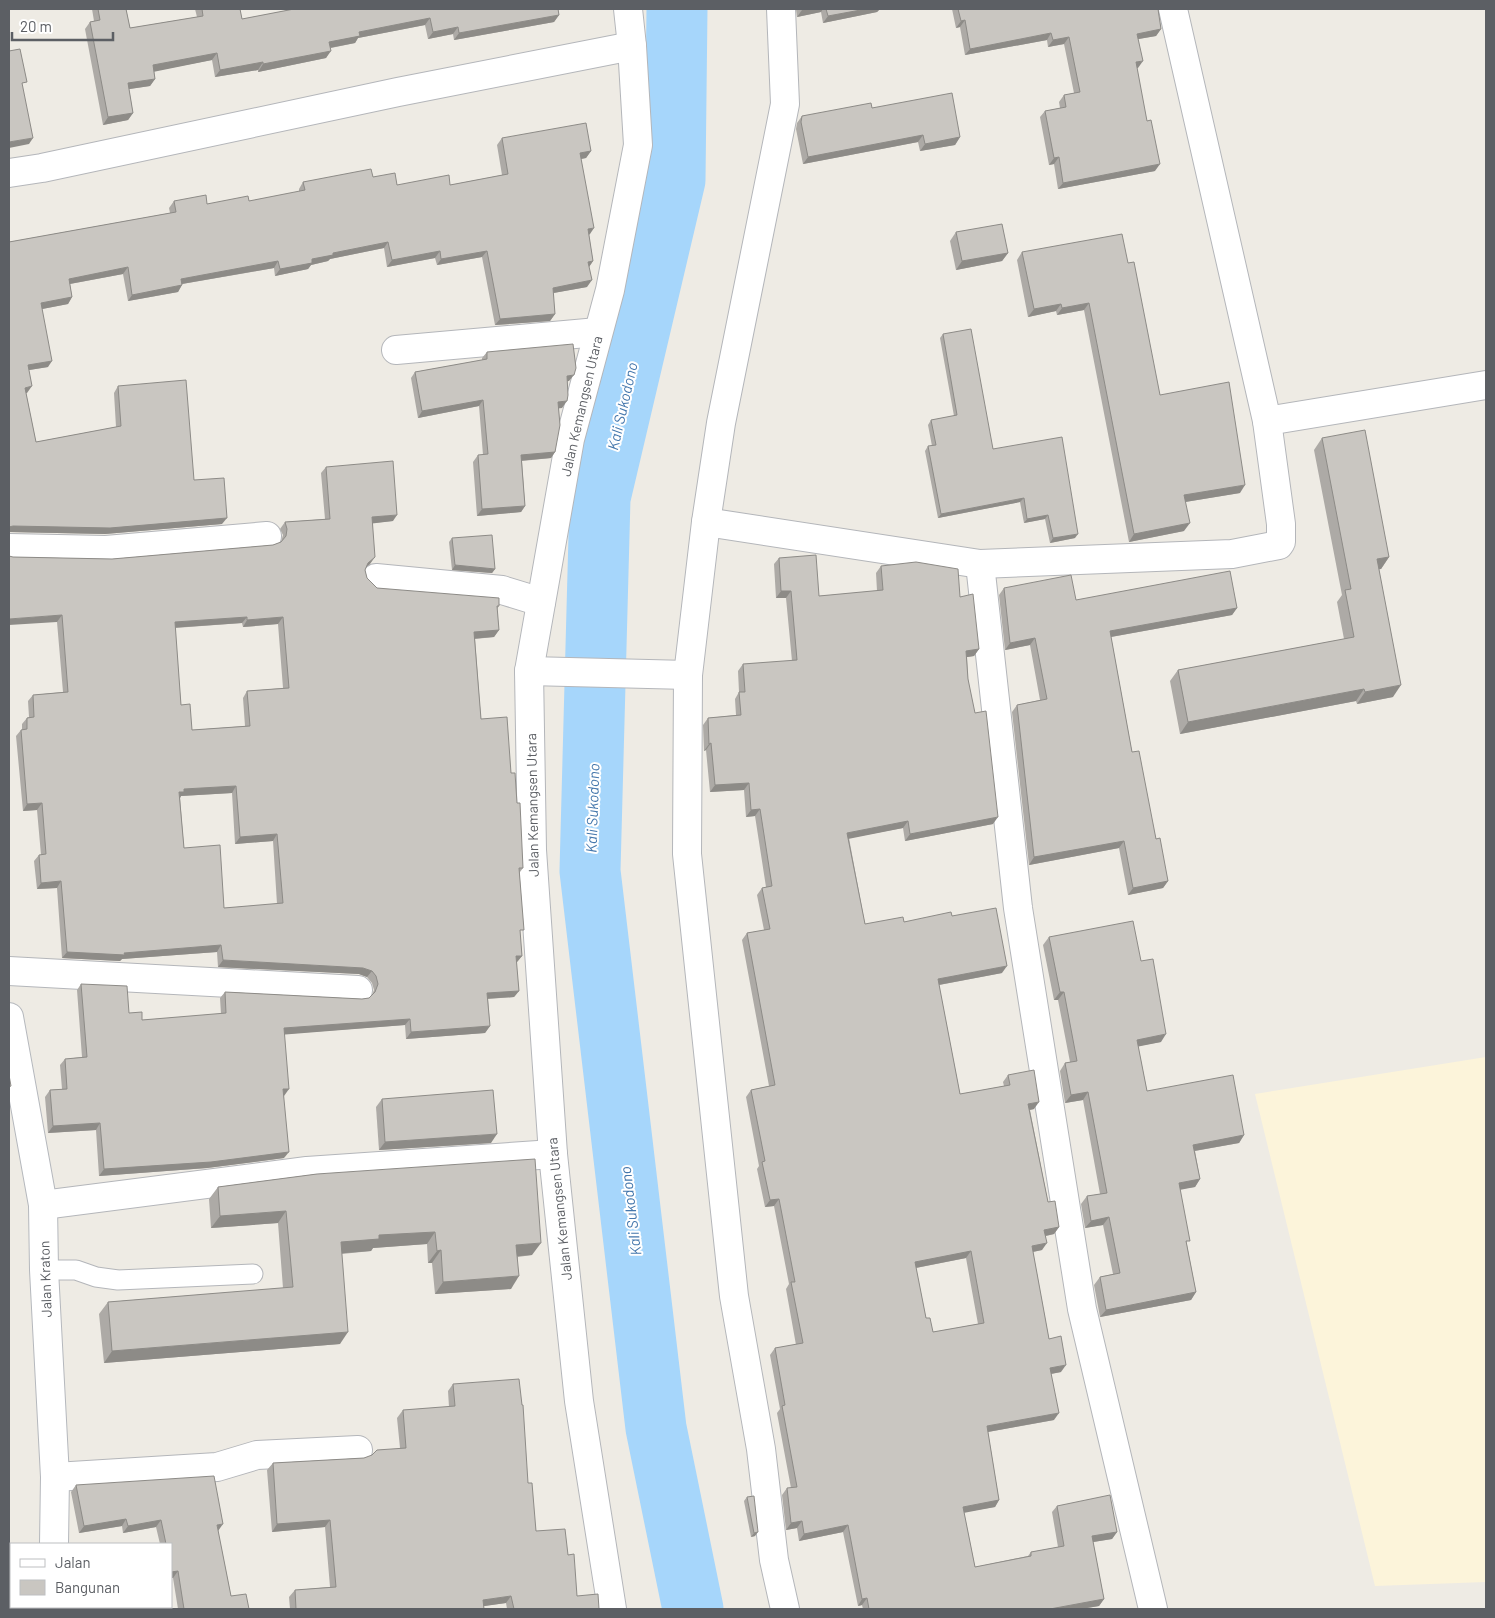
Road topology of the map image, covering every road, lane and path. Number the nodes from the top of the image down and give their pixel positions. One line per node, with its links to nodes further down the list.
1 (628, 9): 4 (street, Jalan Kemangsen Utara)
2 (781, 9): 10 (street)
3 (1173, 9): 9 (street)
4 (632, 46): 5 (street); 6 (street, Jalan Kemangsen Utara)
5 (9, 174)
6 (598, 332): 7 (street); 15 (street, Jalan Kemangsen Utara)
7 (396, 350)
8 (1486, 385): 9 (street)
9 (1267, 421): 13 (street)
10 (706, 522): 13 (street); 17 (street)
11 (267, 536): 12 (street)
12 (9, 548)
13 (980, 564): 30 (street)
14 (376, 578): 15 (street)
15 (541, 602): 16 (street, Jalan Kemangsen Utara)
16 (529, 671): 17 (street); 21 (street, Jalan Kemangsen Utara)
17 (688, 676): 29 (street)
18 (9, 971): 19 (street)
19 (358, 990)
20 (9, 1017): 22 (street, Jalan Kraton)
21 (553, 1154): 22 (street); 28 (street, Jalan Kemangsen Utara)
22 (43, 1205): 23 (street, Jalan Kraton)
23 (44, 1270): 24 (lane); 26 (street, Jalan Kraton)
24 (253, 1274)
25 (358, 1450): 26 (street)
26 (55, 1477): 27 (street, Jalan Kraton)
27 (54, 1543)
28 (612, 1609)
29 (785, 1609)
30 (1153, 1609)

